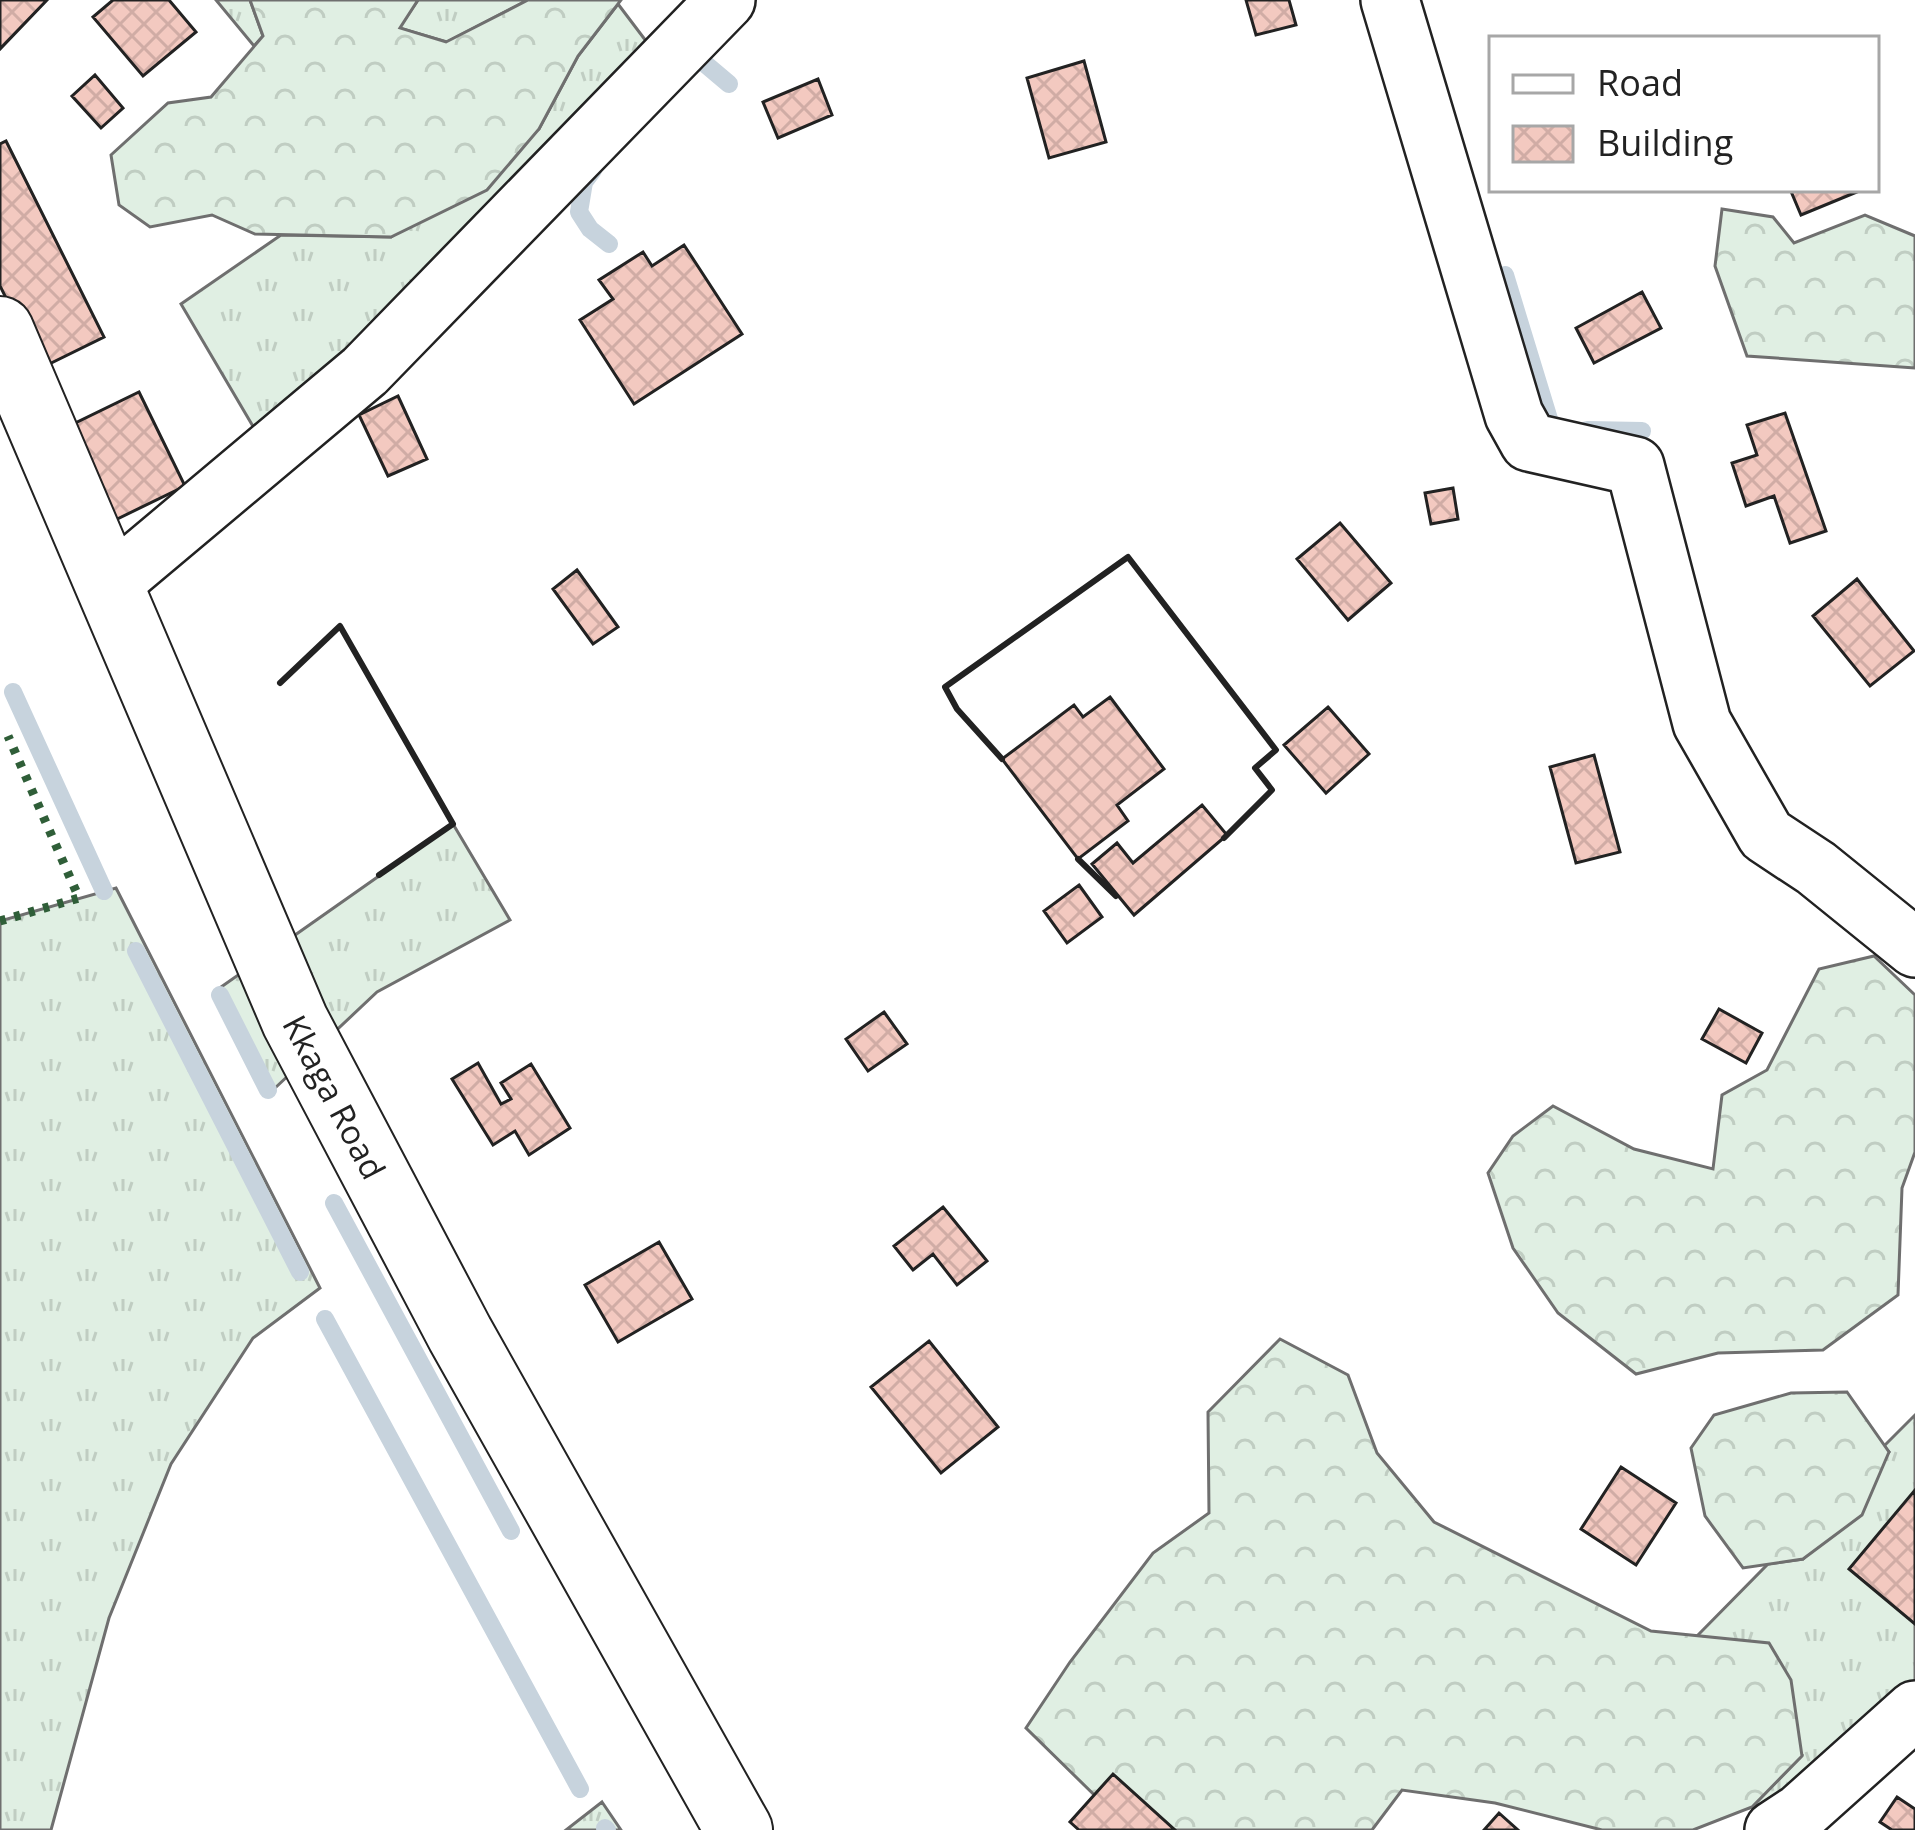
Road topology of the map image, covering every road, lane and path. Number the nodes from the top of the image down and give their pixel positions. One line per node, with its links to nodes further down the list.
1 (726, 0): 4 (street)
2 (1390, 0): 5 (street)
3 (0, 330): 4 (street, Kkaga Road)
4 (110, 586): 7 (street, Kkaga Road)
5 (1915, 948)
6 (1915, 1710): 8 (street)
7 (740, 1830)
8 (1774, 1830)

